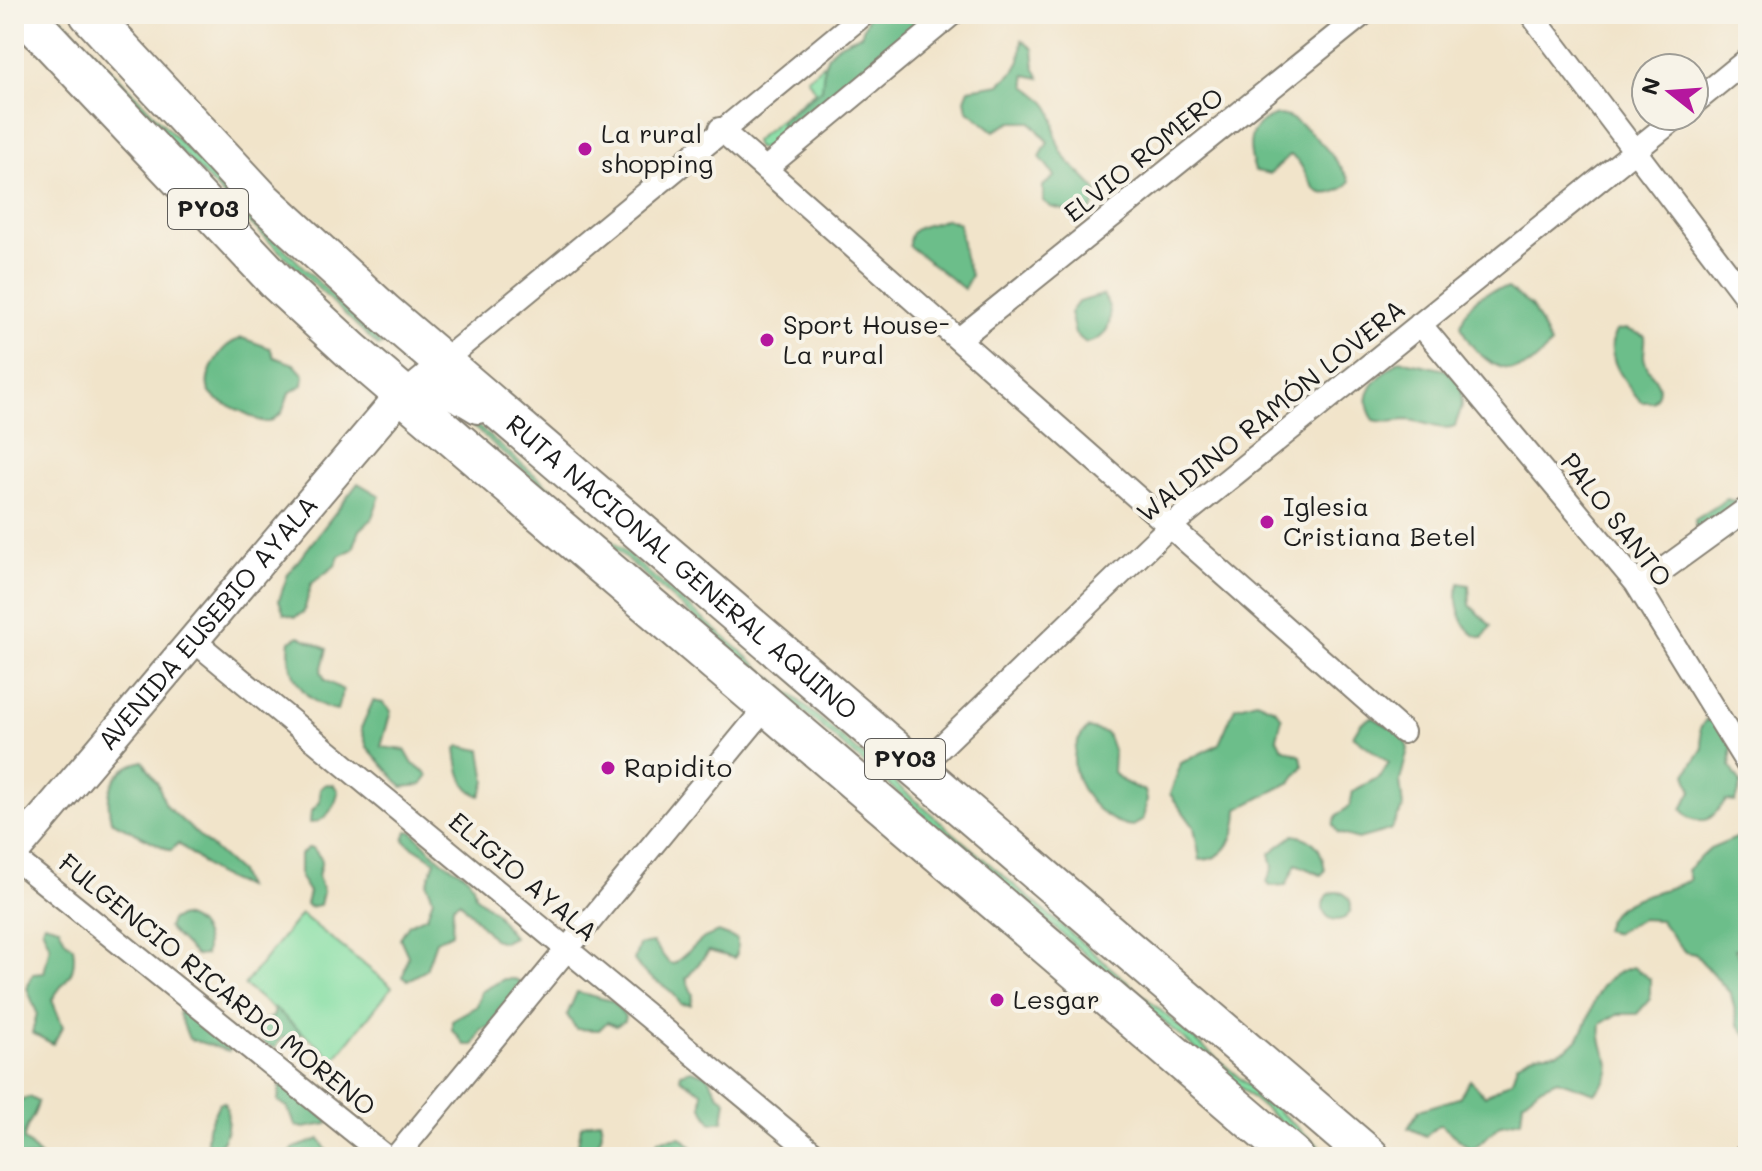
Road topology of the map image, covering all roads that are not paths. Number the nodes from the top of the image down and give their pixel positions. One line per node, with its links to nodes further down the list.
1 (24, 14): 17 (highway, RUTA NACIONAL GENERAL AQUINO / PY03)
2 (89, 14): 16 (highway, RUTA NACIONAL GENERAL AQUINO / PY03)
3 (864, 14): 9 (street)
4 (952, 14): 12 (street)
5 (1363, 14): 15 (street, ELVIO ROMERO)
6 (1531, 14): 11 (street)
7 (1748, 59): 8 (street)
8 (1710, 90)
9 (720, 129): 12 (street); 16 (street)
10 (1658, 132): 11 (street, WALDINO RAMÓN LOVERA)
11 (1637, 149): 13 (street); 14 (street, WALDINO RAMÓN LOVERA)
12 (765, 169): 15 (street)
13 (1748, 300)
14 (1420, 324): 20 (street, WALDINO RAMÓN LOVERA); 21 (street, PALO SANTO)
15 (959, 339): 20 (street)
16 (443, 359): 17 (street); 18 (highway, RUTA NACIONAL GENERAL AQUINO / PY03)
17 (401, 395): 18 (street); 22 (street, AVENIDA EUSEBIO AYALA); 23 (highway, RUTA NACIONAL GENERAL AQUINO / PY03)
18 (515, 421): 26 (highway, RUTA NACIONAL GENERAL AQUINO / PY03)
19 (1748, 508): 21 (street)
20 (1168, 528): 24 (street); 26 (street, WALDINO RAMÓN LOVERA)
21 (1639, 587): 25 (street, PALO SANTO)
22 (192, 639): 27 (street, AVENIDA EUSEBIO AYALA); 28 (street, ELIGIO AYALA)
23 (767, 706): 28 (street); 32 (highway, RUTA NACIONAL GENERAL AQUINO / PY03)
24 (1403, 732)
25 (1748, 765)
26 (917, 770): 33 (highway, RUTA NACIONAL GENERAL AQUINO / PY03)
27 (14, 855): 29 (street, FULGENCIO RICARDO MORENO)
28 (567, 950): 30 (street); 31 (street, ELIGIO AYALA)
29 (386, 1157)
30 (396, 1157)
31 (818, 1157)
32 (1294, 1157)
33 (1370, 1157)

